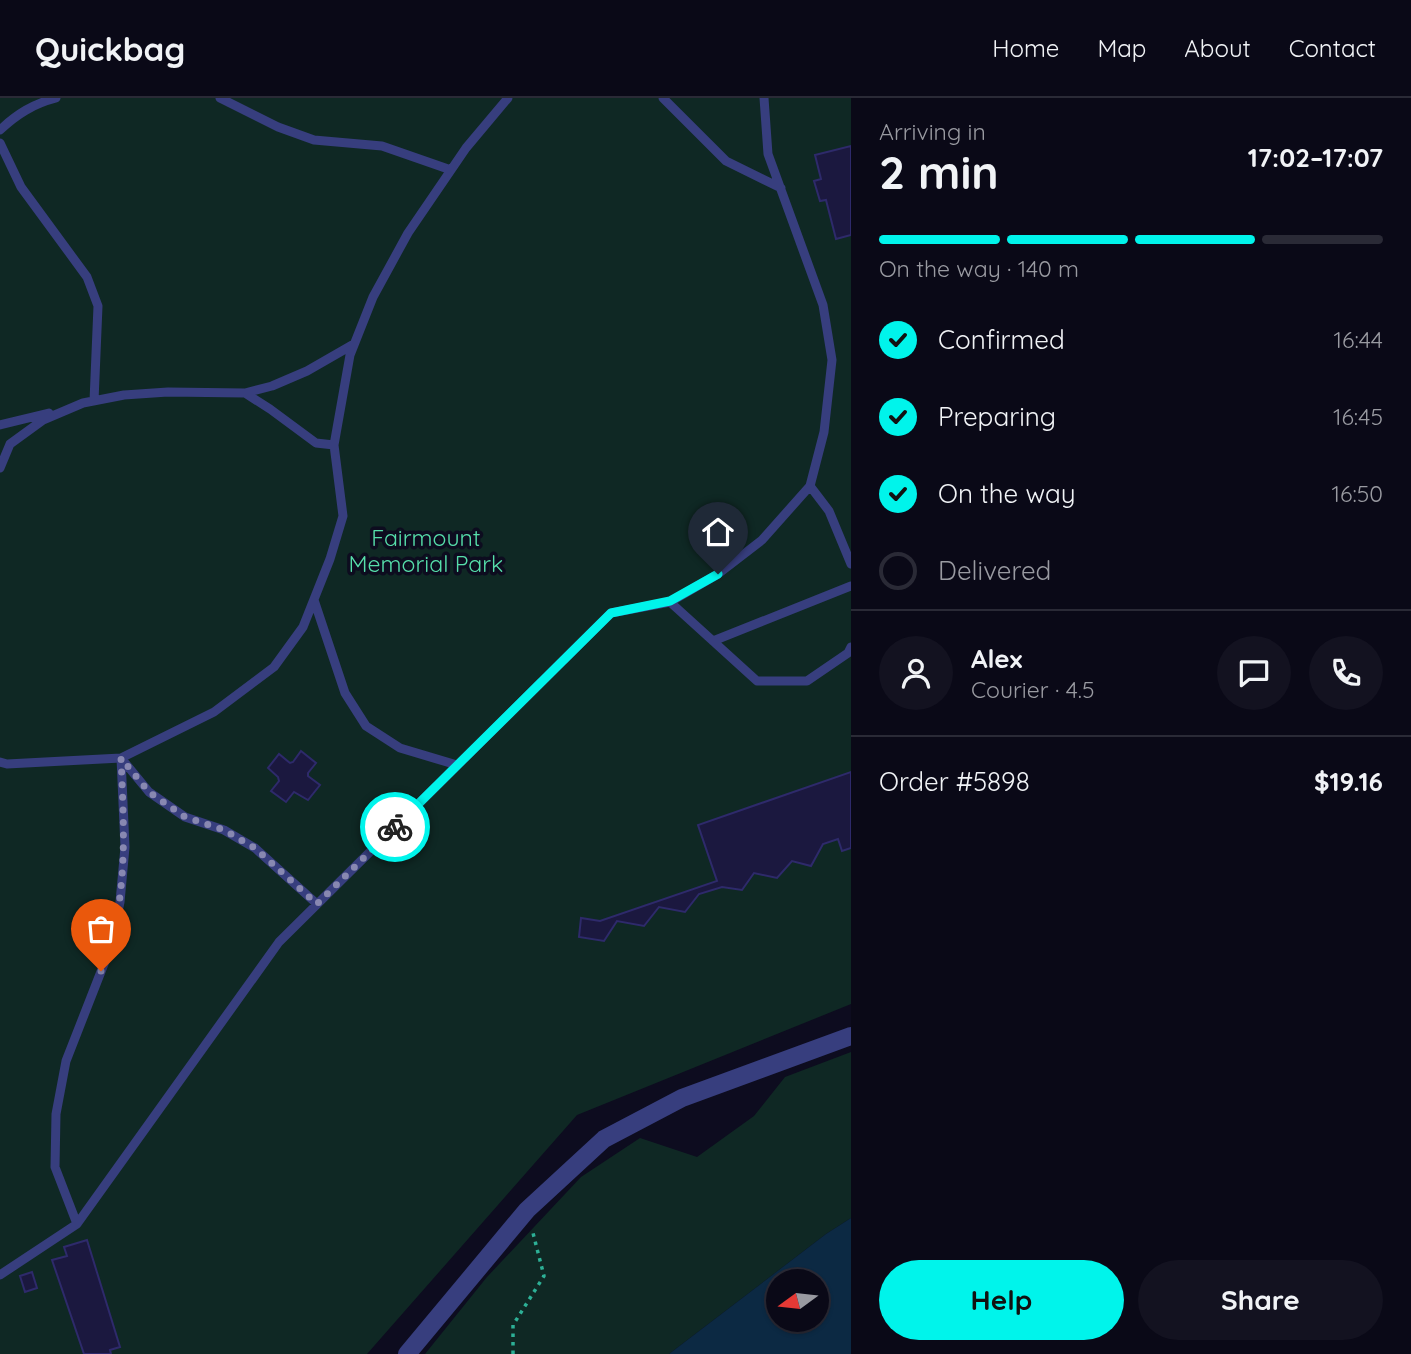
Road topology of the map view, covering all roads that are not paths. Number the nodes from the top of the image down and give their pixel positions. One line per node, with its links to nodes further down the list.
1 (56, 98): 6 (lane)
2 (220, 98): 8 (lane)
3 (508, 98): 8 (lane)
4 (663, 98): 9 (lane)
5 (764, 98): 9 (lane)
6 (0, 130)
7 (0, 143): 12 (lane)
8 (451, 170): 10 (lane)
9 (781, 188): 17 (lane)
10 (355, 343): 11 (lane); 15 (lane)
11 (245, 393): 12 (lane); 15 (lane)
12 (94, 401): 13 (lane)
13 (69, 409): 14 (lane); 16 (lane)
14 (0, 425)
15 (334, 446): 20 (lane)
16 (0, 468)
17 (810, 486): 18 (lane); 21 (lane)
18 (851, 564)
19 (851, 586): 22 (lane)
20 (314, 600): 24 (lane); 26 (lane)
21 (670, 601): 22 (lane); 26 (lane)
22 (713, 641): 23 (lane)
23 (851, 647)
24 (121, 758): 25 (lane); 27 (lane); 29 (lane)
25 (0, 762)
26 (457, 765): 27 (lane)
27 (317, 904): 29 (lane)
28 (851, 1036): 31 (street)
29 (77, 1224): 30 (lane)
30 (0, 1275)
31 (407, 1354)

